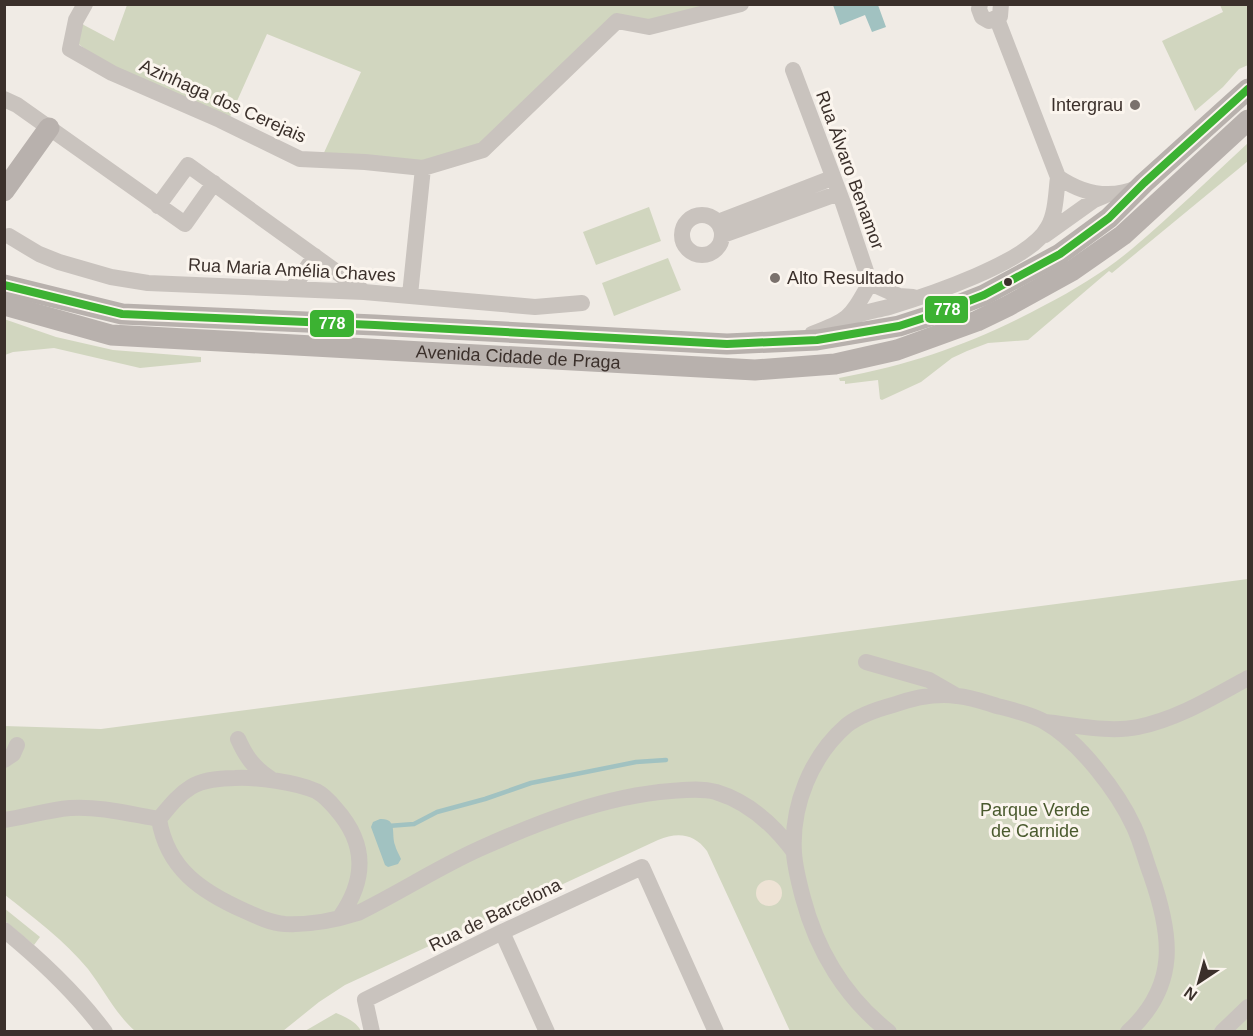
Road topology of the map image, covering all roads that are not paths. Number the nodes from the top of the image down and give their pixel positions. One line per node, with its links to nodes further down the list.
1 (85, 4): 11 (street, Azinhaga dos Cerejais)
2 (741, 4): 11 (street, Azinhaga dos Cerejais)
3 (980, 4): 4 (street)
4 (999, 12): 12 (street)
5 (793, 70): 15 (street, Rua Álvaro Benamor)
6 (4, 84): 8 (street)
7 (1248, 89): 14 (main road, Avenida Cidade de Praga)
8 (11, 102): 10 (street)
9 (1248, 120): 30 (main road, Avenida Cidade de Praga)
10 (49, 128): 16 (main road); 18 (street)
11 (423, 168): 27 (street)
12 (1058, 177): 17 (street); 21 (street)
13 (214, 183): 18 (street); 18 (street); 22 (street)
14 (1144, 183): 17 (street); 32 (main road, Avenida Cidade de Praga)
15 (836, 186): 19 (street); 23 (street, Rua Álvaro Benamor)
16 (4, 191)
17 (1106, 195): 21 (street)
18 (158, 206)
19 (720, 228)
20 (9, 236): 25 (street, Rua Maria Amélia Chaves)
21 (1041, 238): 28 (street)
22 (315, 256): 25 (street); 26 (street)
23 (870, 283): 28 (street); 31 (street)
24 (4, 285): 32 (main road, Avenida Cidade de Praga)
25 (292, 289): 26 (street, Rua Maria Amélia Chaves)
26 (364, 292): 27 (street, Rua Maria Amélia Chaves)
27 (410, 296): 29 (street, Rua Maria Amélia Chaves)
28 (917, 297): 31 (street)
29 (582, 303)
30 (4, 305)
31 (844, 320): 32 (street)
32 (795, 341)
33 (866, 662): 35 (street)
34 (1248, 678): 36 (street)
35 (956, 696): 36 (street); 43 (street)
36 (1045, 722): 53 (street)
37 (238, 739): 40 (street)
38 (17, 745): 39 (street)
39 (4, 760)
40 (273, 780): 41 (street); 44 (street)
41 (159, 819): 42 (street); 44 (street)
42 (4, 820)
43 (794, 852): 44 (street); 52 (street)
44 (340, 917)
45 (4, 930): 48 (street)
46 (502, 932): 49 (street, Rua de Barcelona); 50 (street); 51 (street, Rua de Barcelona)
47 (1248, 1007): 54 (street)
48 (105, 1032)
49 (372, 1032)
50 (547, 1032)
51 (716, 1032)
52 (889, 1032)
53 (1128, 1032)
54 (1222, 1032)

